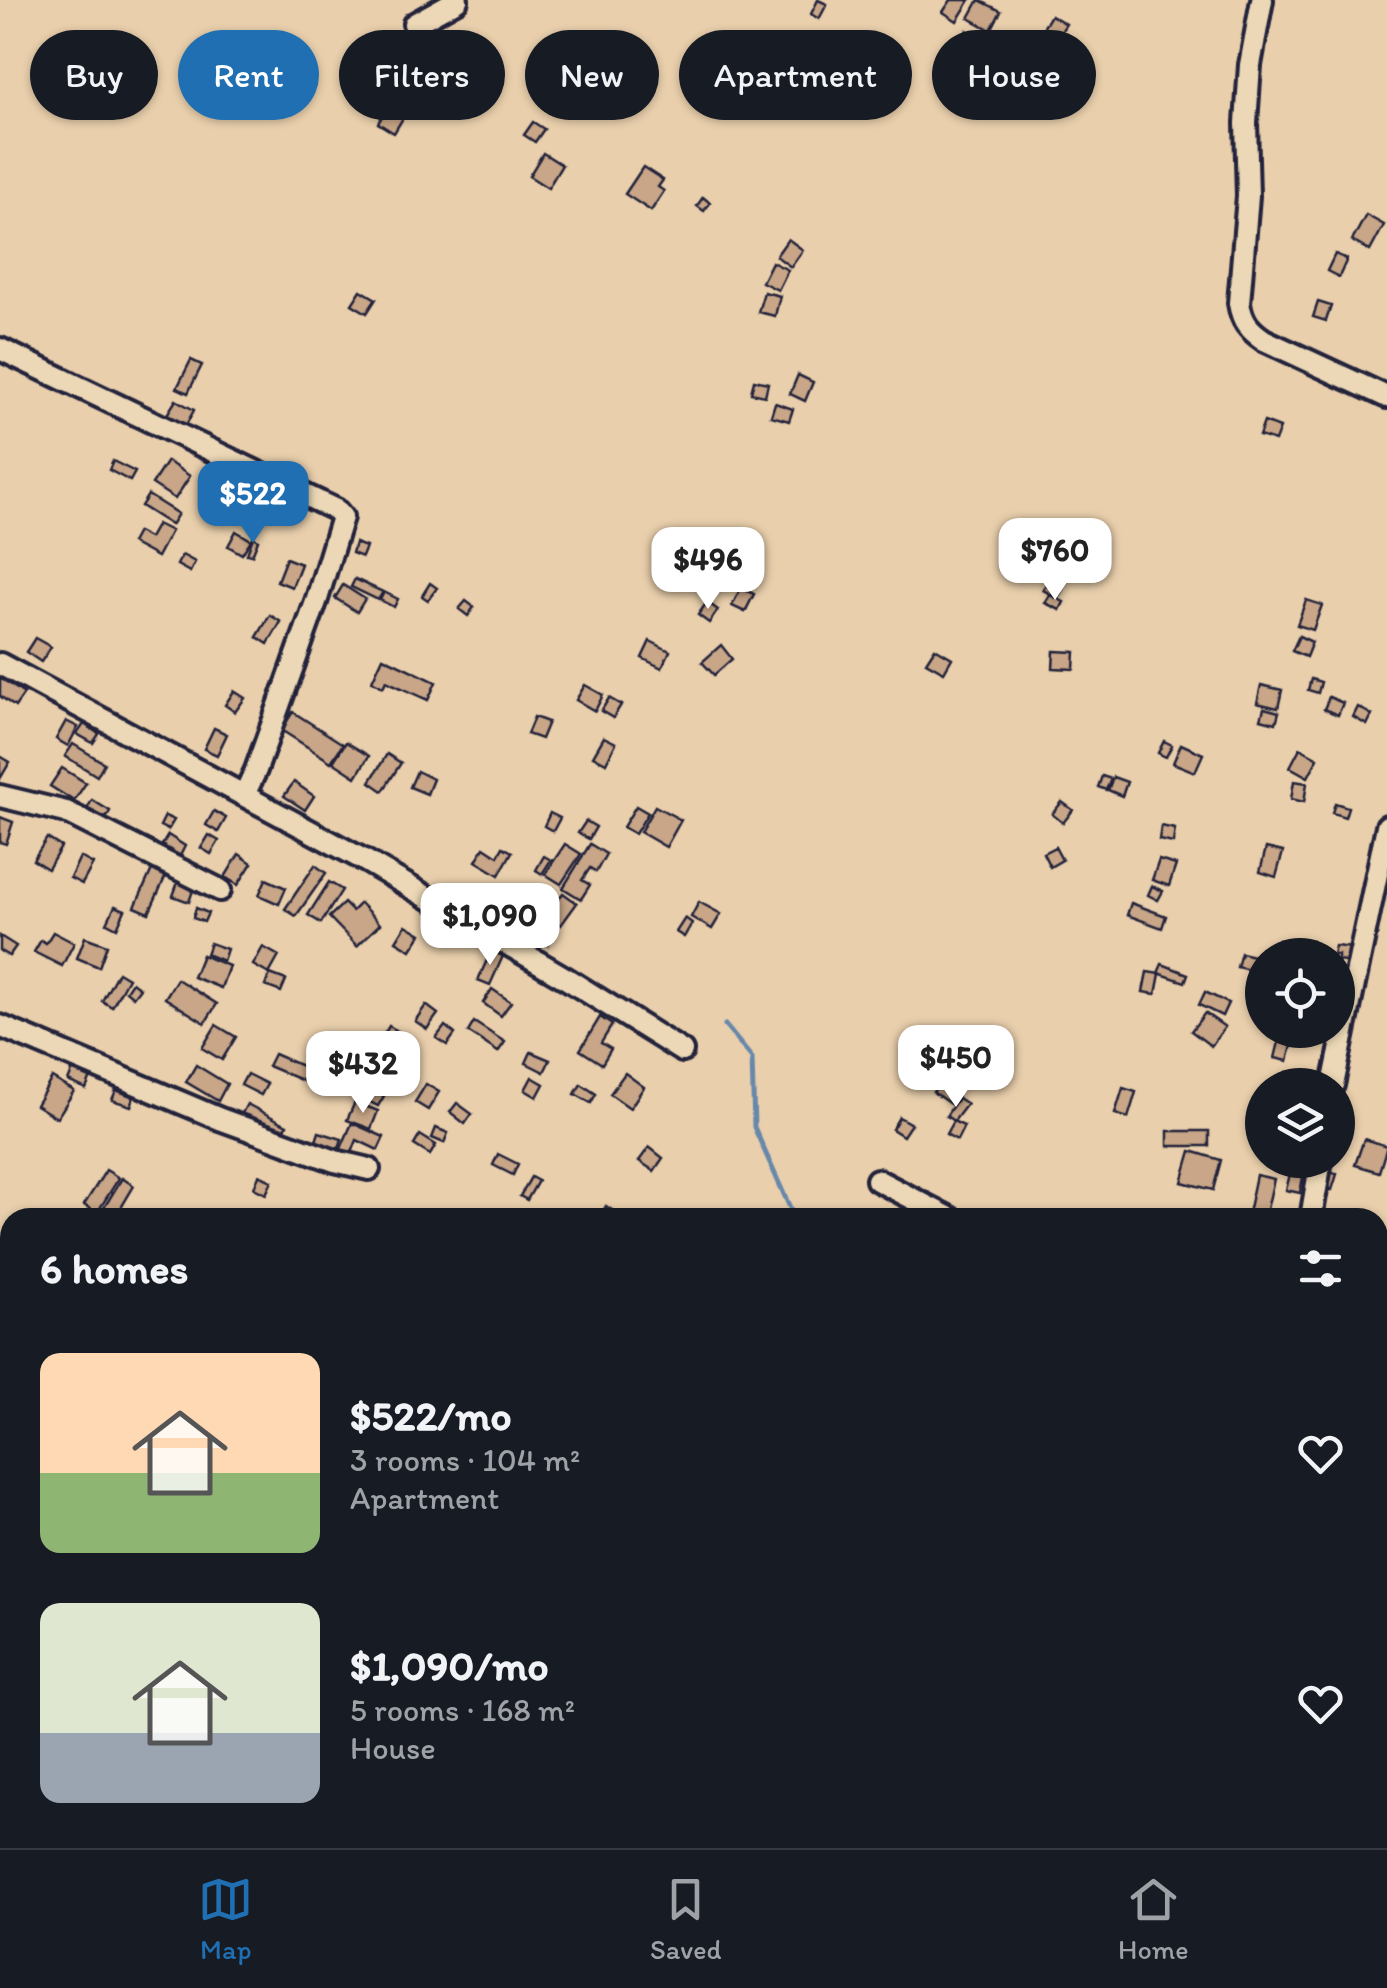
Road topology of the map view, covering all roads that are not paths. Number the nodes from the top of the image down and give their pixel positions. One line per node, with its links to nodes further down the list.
1 (457, 0): 3 (street)
2 (1257, 2): 5 (street)
3 (414, 24)
4 (0, 350): 8 (street)
5 (1387, 396)
6 (0, 664): 8 (street)
7 (0, 796): 10 (street)
8 (244, 796): 12 (street)
9 (1387, 826): 13 (street)
10 (220, 890)
11 (0, 1026): 14 (street)
12 (682, 1051)
13 (1337, 1068)
14 (369, 1168)
15 (1318, 1178): 18 (street)
16 (877, 1180): 17 (street)
17 (931, 1208)
18 (1313, 1208)

